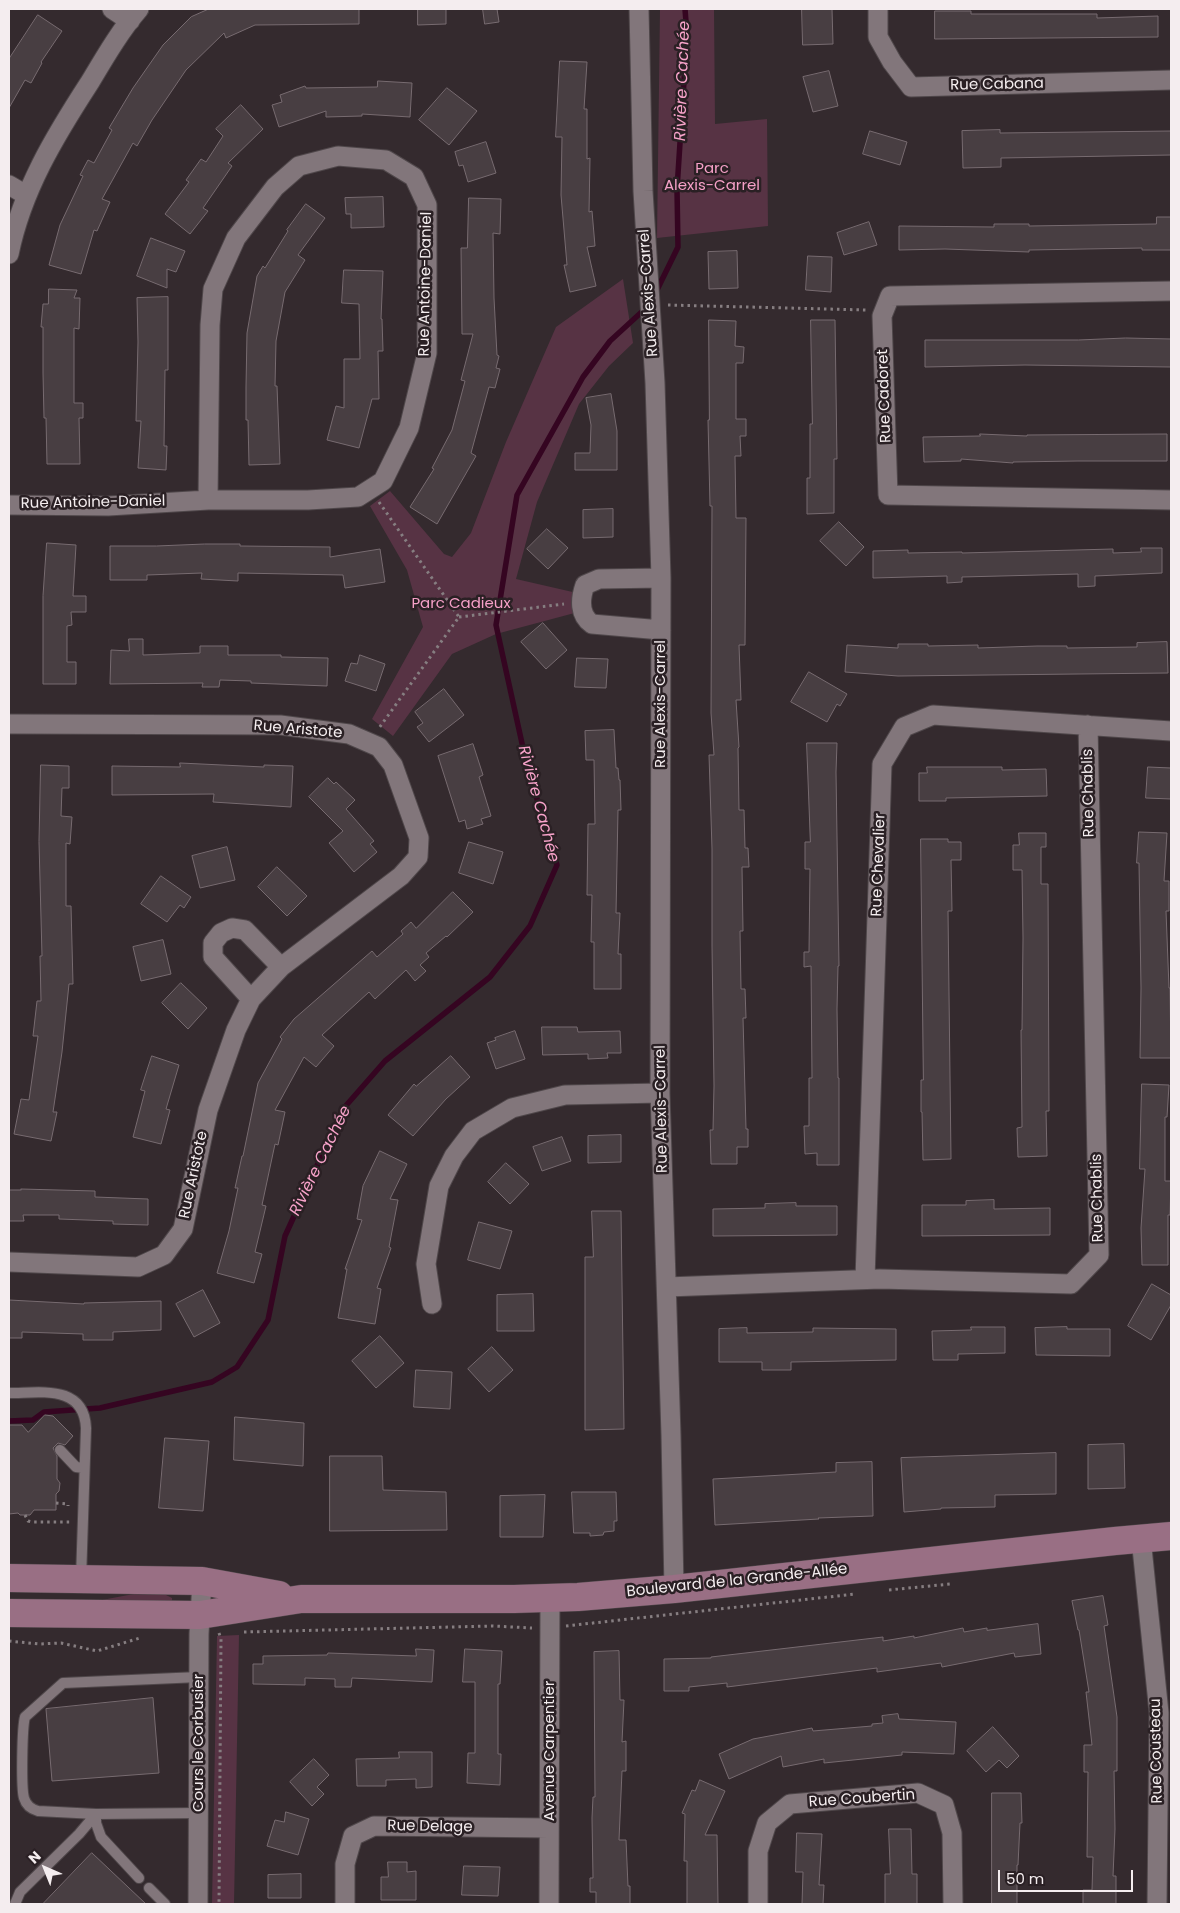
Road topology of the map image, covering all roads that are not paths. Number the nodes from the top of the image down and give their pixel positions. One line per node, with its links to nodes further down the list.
1 (112, 9): 4 (street)
2 (639, 9): 13 (street, Rue Alexis-Carrel)
3 (878, 9): 5 (street, Rue Cabana)
4 (134, 15): 7 (street)
5 (1171, 80)
6 (9, 186): 7 (street)
7 (26, 195): 8 (street)
8 (9, 254)
9 (1171, 291): 11 (street, Rue Cadoret)
10 (208, 500): 10 (street, Rue Antoine-Daniel); 12 (street, Rue Antoine-Daniel)
11 (1171, 500)
12 (9, 505)
13 (661, 578): 14 (street, Rue Alexis-Carrel); 14 (street, Rue Alexis-Carrel)
14 (661, 630): 20 (street, Rue Alexis-Carrel)
15 (9, 724): 18 (street, Rue Aristote)
16 (1088, 725): 17 (street, Rue Chevalier); 22 (street, Rue Chevalier); 22 (street, Rue Chablis)
17 (1171, 732)
18 (280, 967): 19 (street, Rue Aristote); 19 (street)
19 (251, 999): 21 (street, Rue Aristote)
20 (660, 1093): 23 (street, Rue Alexis-Carrel); 24 (street)
21 (9, 1262)
22 (865, 1279): 23 (street, Rue Chablis)
23 (667, 1287): 33 (street, Rue Alexis-Carrel)
24 (432, 1304)
25 (9, 1393): 27 (lane)
26 (60, 1450): 27 (lane)
27 (84, 1468): 31 (lane)
28 (1171, 1536): 29 (street, Boulevard de la Grande-Allée)
29 (1141, 1538): 33 (street, Boulevard de la Grande-Allée); 51 (street, Rue Cousteau)
30 (9, 1578): 31 (street, Boulevard de la Grande-Allée)
31 (81, 1580): 32 (street, Boulevard de la Grande-Allée)
32 (202, 1581): 35 (street, Boulevard de la Grande-Allée); 37 (street, Cours le Corbusier)
33 (674, 1589): 34 (street, Boulevard de la Grande-Allée)
34 (550, 1598): 35 (street, Boulevard de la Grande-Allée); 41 (street, Avenue Carpentier)
35 (301, 1599): 37 (street, Boulevard de la Grande-Allée)
36 (9, 1613): 37 (street, Boulevard de la Grande-Allée)
37 (210, 1624): 38 (street, Cours le Corbusier)
38 (199, 1677): 39 (street, Cours le Corbusier); 40 (lane)
39 (198, 1813): 40 (lane); 46 (street, Cours le Corbusier)
40 (96, 1814): 42 (lane); 44 (lane)
41 (550, 1828): 47 (street, Rue Delage); 48 (street, Avenue Carpentier)
42 (139, 1878)
43 (149, 1888): 45 (lane)
44 (15, 1904)
45 (165, 1904)
46 (198, 1904)
47 (345, 1904)
48 (549, 1904)
49 (758, 1904): 50 (street, Rue Coubertin)
50 (953, 1904)
51 (1157, 1904)

